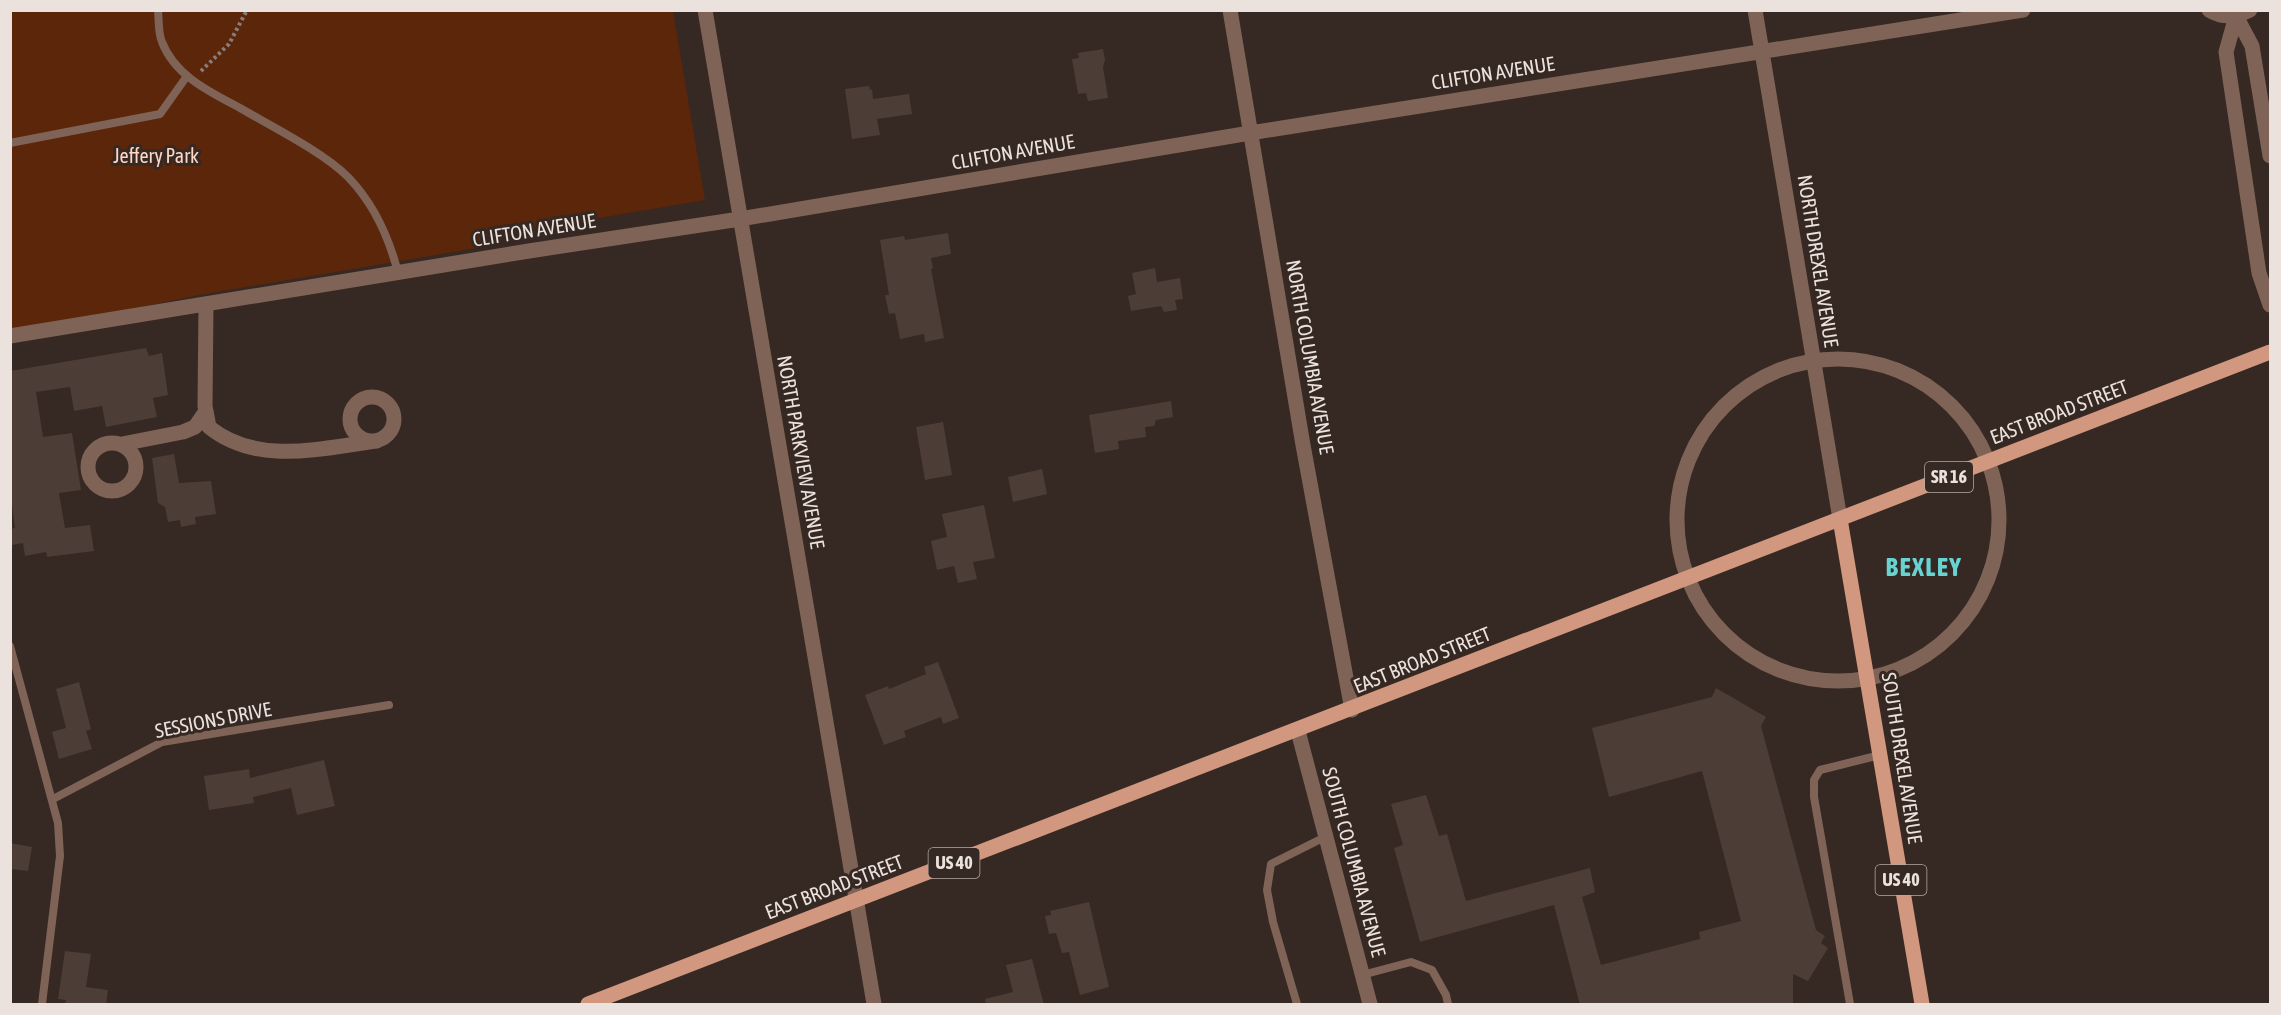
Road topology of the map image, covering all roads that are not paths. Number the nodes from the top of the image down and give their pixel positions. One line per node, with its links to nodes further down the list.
1 (158, 10): 9 (lane)
2 (705, 10): 13 (street, NORTH PARKVIEW AVENUE)
3 (1230, 10): 10 (street, NORTH COLUMBIA AVENUE)
4 (1755, 10): 8 (street, NORTH DREXEL AVENUE)
5 (2023, 10): 8 (street, CLIFTON AVENUE)
6 (2209, 10): 7 (street)
7 (2243, 13): 12 (street); 16 (street)
8 (1762, 51): 10 (street, CLIFTON AVENUE); 19 (street, NORTH DREXEL AVENUE)
9 (188, 76): 11 (lane); 14 (lane)
10 (1251, 133): 13 (street, CLIFTON AVENUE); 29 (street, NORTH COLUMBIA AVENUE)
11 (10, 143)
12 (2271, 156)
13 (740, 219): 14 (street, CLIFTON AVENUE); 34 (street, NORTH PARKVIEW AVENUE)
14 (398, 273): 15 (street, CLIFTON AVENUE)
15 (206, 304): 17 (street, CLIFTON AVENUE); 20 (street)
16 (2271, 305)
17 (10, 336)
18 (2271, 352): 23 (main road, EAST BROAD STREET / SR 16)
19 (1813, 360): 23 (street); 24 (street, NORTH DREXEL AVENUE); 25 (street)
20 (206, 411): 21 (street); 22 (street)
21 (377, 441)
22 (122, 444)
23 (1989, 462): 24 (main road, EAST BROAD STREET / SR 16); 27 (street)
24 (1840, 519): 25 (main road, EAST BROAD STREET / US 40); 27 (main road, SOUTH DREXEL AVENUE / US 40)
25 (1687, 578): 27 (street); 29 (main road, EAST BROAD STREET / US 40)
26 (10, 646): 32 (lane)
27 (1867, 679): 31 (main road, SOUTH DREXEL AVENUE / US 40)
28 (390, 705): 32 (lane, SESSIONS DRIVE)
29 (1352, 710): 30 (main road, EAST BROAD STREET / US 40)
30 (1298, 730): 33 (street, SOUTH COLUMBIA AVENUE); 34 (main road, EAST BROAD STREET / US 40)
31 (1880, 755): 43 (lane); 44 (main road, SOUTH DREXEL AVENUE / US 40)
32 (53, 799): 38 (lane)
33 (1325, 837): 35 (street, SOUTH COLUMBIA AVENUE); 41 (lane)
34 (856, 901): 36 (main road, EAST BROAD STREET / US 40); 40 (street, NORTH PARKVIEW AVENUE)
35 (1362, 975): 37 (street, SOUTH COLUMBIA AVENUE); 42 (lane)
36 (605, 1001): 39 (main road, EAST BROAD STREET / US 40)
37 (1367, 1004)
38 (42, 1005)
39 (588, 1005)
40 (874, 1005)
41 (1297, 1005)
42 (1448, 1005)
43 (1850, 1005)
44 (1922, 1005)

